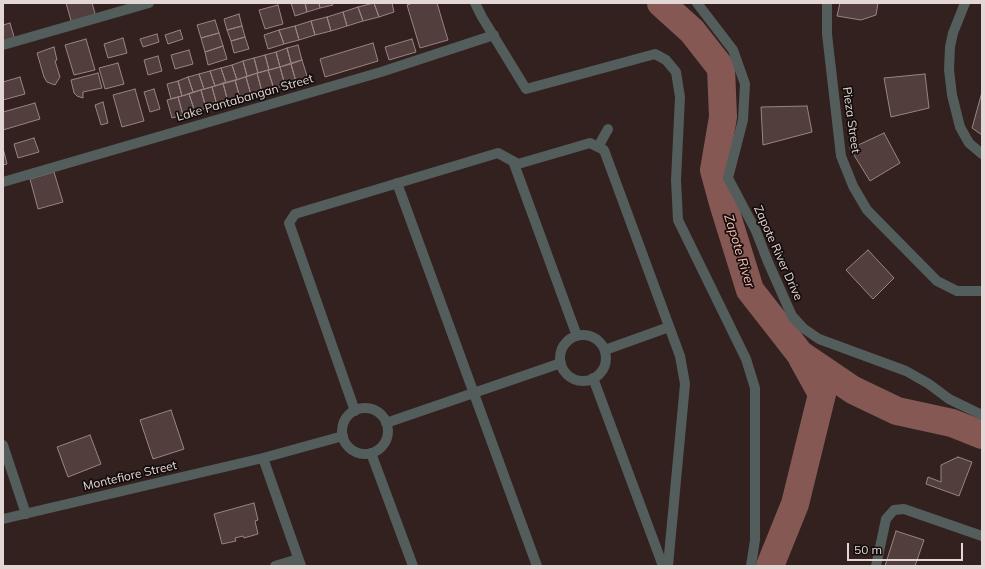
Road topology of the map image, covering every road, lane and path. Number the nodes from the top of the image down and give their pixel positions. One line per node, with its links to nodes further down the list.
1 (149, 3): 7 (street)
2 (475, 3): 6 (street)
3 (696, 3): 22 (street, Zapote River Drive)
4 (827, 3): 14 (street, Pieza Street)
5 (965, 3): 10 (street)
6 (494, 35): 12 (street, Lake Pantabangan Street); 39 (street)
7 (3, 45)
8 (608, 129): 9 (street)
9 (598, 147): 11 (street); 15 (street)
10 (982, 154)
11 (513, 162): 13 (street); 16 (street)
12 (3, 182)
13 (397, 183): 20 (street); 21 (street)
14 (981, 292)
15 (669, 327): 17 (street); 31 (street)
16 (577, 336): 17 (street); 18 (street)
17 (605, 350): 19 (street)
18 (561, 363): 19 (street); 20 (street)
19 (593, 378): 32 (street)
20 (474, 394): 23 (street); 36 (street)
21 (354, 411): 23 (street); 24 (street)
22 (982, 415)
23 (386, 423): 26 (street)
24 (343, 436): 26 (street); 27 (street, Montefiore Street)
25 (3, 445): 28 (street)
26 (371, 452): 35 (street)
27 (263, 458): 28 (street, Montefiore Street); 33 (street)
28 (26, 514): 29 (street, Montefiore Street)
29 (3, 519)
30 (982, 536): 40 (street)
31 (671, 540): 32 (street); 38 (street)
32 (655, 544): 37 (street)
33 (299, 562): 34 (street)
34 (275, 566)
35 (414, 566)
36 (537, 566)
37 (663, 566)
38 (668, 566)
39 (751, 566)
40 (876, 566)

